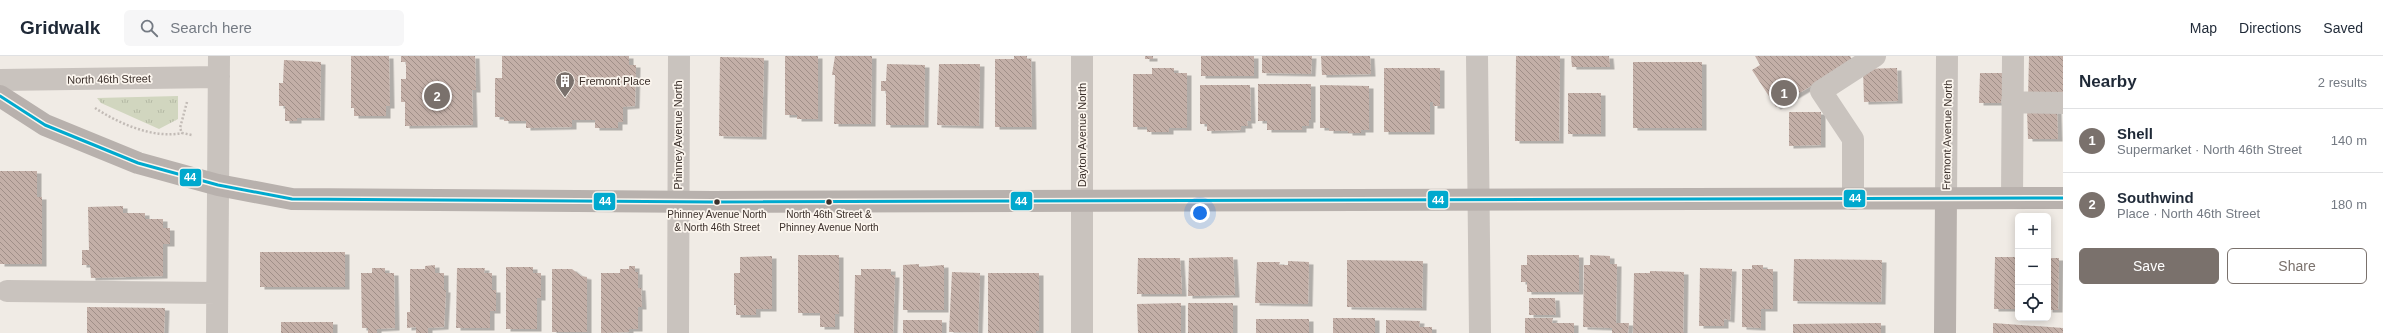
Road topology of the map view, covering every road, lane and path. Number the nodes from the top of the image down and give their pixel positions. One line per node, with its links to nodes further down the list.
1 (679, 56): 23 (street, Phinney Avenue North)
2 (1082, 56): 22 (street, Dayton Avenue North)
3 (1477, 56): 21 (street)
4 (1875, 56): 20 (street)
5 (1947, 56): 17 (street, Fremont Avenue North)
6 (2013, 56): 11 (street)
7 (219, 66): 8 (street, North 46th Street); 16 (street)
8 (0, 80)
9 (0, 96): 16 (main road)
10 (187, 102): 14 (path)
11 (2012, 102): 12 (street); 18 (street)
12 (2063, 103)
13 (95, 108): 14 (path)
14 (182, 133): 15 (path)
15 (199, 135)
16 (218, 185): 23 (main road); 25 (street)
17 (1946, 198): 18 (main road); 20 (main road); 30 (main road, Fremont Avenue North)
18 (2012, 198): 19 (main road)
19 (2063, 198)
20 (1853, 199): 21 (main road)
21 (1478, 200): 22 (main road); 29 (street)
22 (1082, 201): 23 (main road); 28 (street, Dayton Avenue North)
23 (678, 202): 27 (street, Phinney Avenue North)
24 (7, 291): 25 (street)
25 (217, 293): 26 (street)
26 (217, 333)
27 (678, 333)
28 (1082, 333)
29 (1480, 333)
30 (1945, 333)

